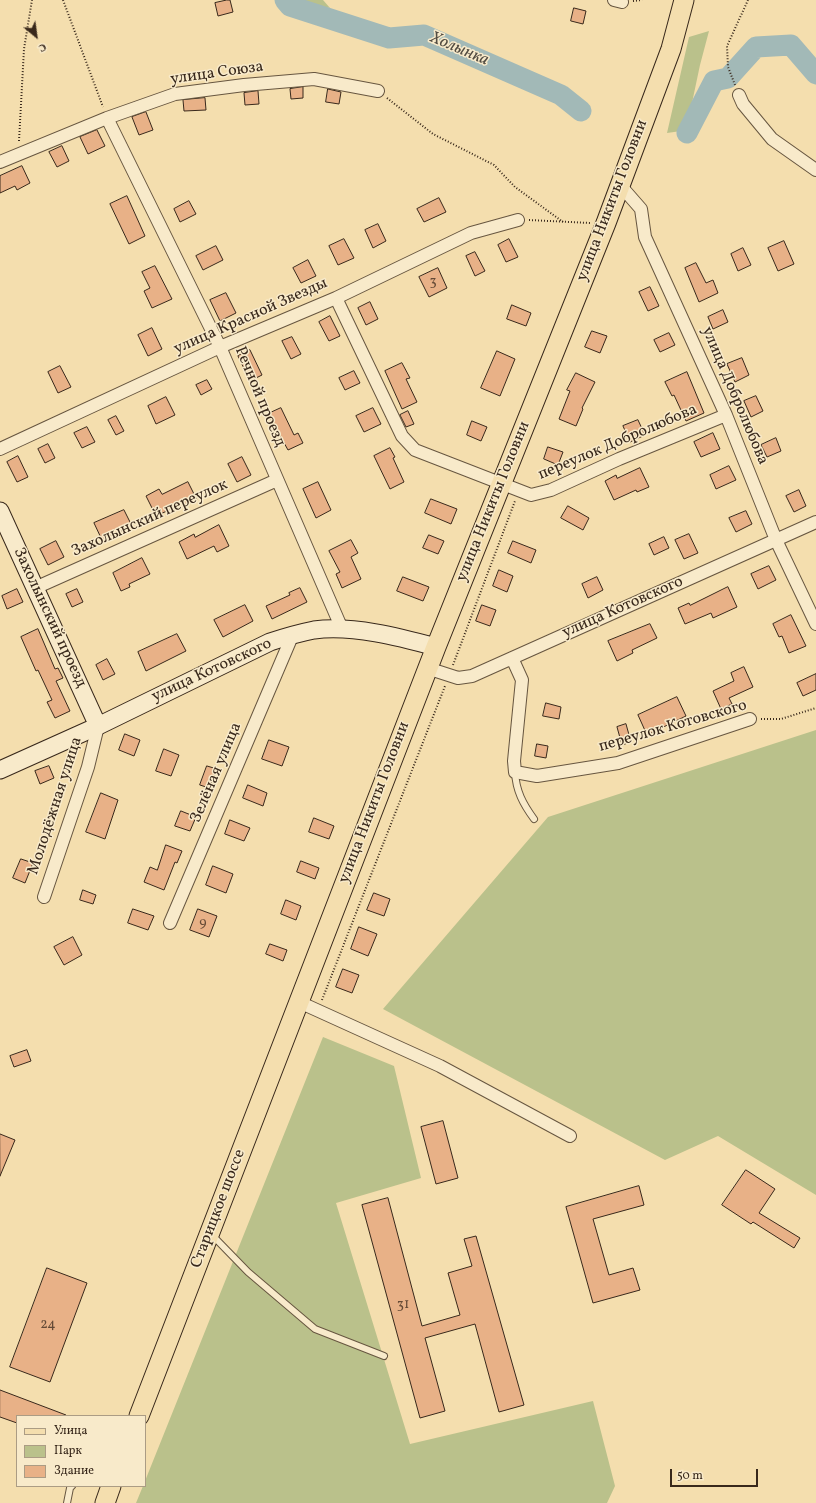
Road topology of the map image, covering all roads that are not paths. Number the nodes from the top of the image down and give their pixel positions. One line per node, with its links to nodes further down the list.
1 (684, 0): 7 (main road, улица Никиты Головни)
2 (378, 91): 4 (street, улица Союза)
3 (739, 96): 6 (street)
4 (107, 118): 5 (street, улица Союза); 10 (street, Речной проезд)
5 (0, 162)
6 (816, 170)
7 (620, 185): 11 (street, улица Добролюбова); 14 (main road, улица Никиты Головни)
8 (518, 220): 9 (street, улица Красной Звезды)
9 (336, 298): 10 (street, улица Красной Звезды); 14 (street, переулок Добролюбова)
10 (220, 347): 12 (street, улица Красной Звезды); 13 (street, Речной проезд)
11 (726, 415): 14 (street, переулок Добролюбова); 17 (street, улица Добролюбова)
12 (0, 449)
13 (277, 480): 18 (street, Захолынский переулок); 20 (street, Речной проезд)
14 (500, 483): 22 (main road, улица Никиты Головни)
15 (0, 511): 18 (street, Захолынский проезд)
16 (816, 522): 17 (street, улица Котовского)
17 (776, 540): 19 (street, улица Добролюбова); 23 (street, улица Котовского)
18 (35, 588): 26 (street, Захолынский проезд)
19 (816, 624)
20 (342, 629): 21 (street, улица Котовского); 22 (street, улица Котовского)
21 (293, 634): 26 (street, улица Котовского); 31 (street, Зелёная улица)
22 (436, 647): 24 (main road, улица Никиты Головни)
23 (512, 658): 24 (street, улица Котовского); 28 (street)
24 (427, 668): 32 (main road, улица Никиты Головни)
25 (750, 719): 28 (street, переулок Котовского)
26 (98, 726): 27 (street, улица Котовского); 30 (street, Молодёжная улица)
27 (0, 770)
28 (515, 772): 29 (lane)
29 (534, 819)
30 (44, 897)
31 (170, 924)
32 (299, 1002): 33 (street); 34 (main road, Старицкое шоссе)
33 (570, 1136)
34 (210, 1232): 35 (lane); 36 (main road, Старицкое шоссе)
35 (384, 1356)
36 (139, 1415)
37 (71, 1487): 39 (lane)
38 (112, 1487): 40 (main road)
39 (66, 1503)
40 (105, 1503)

